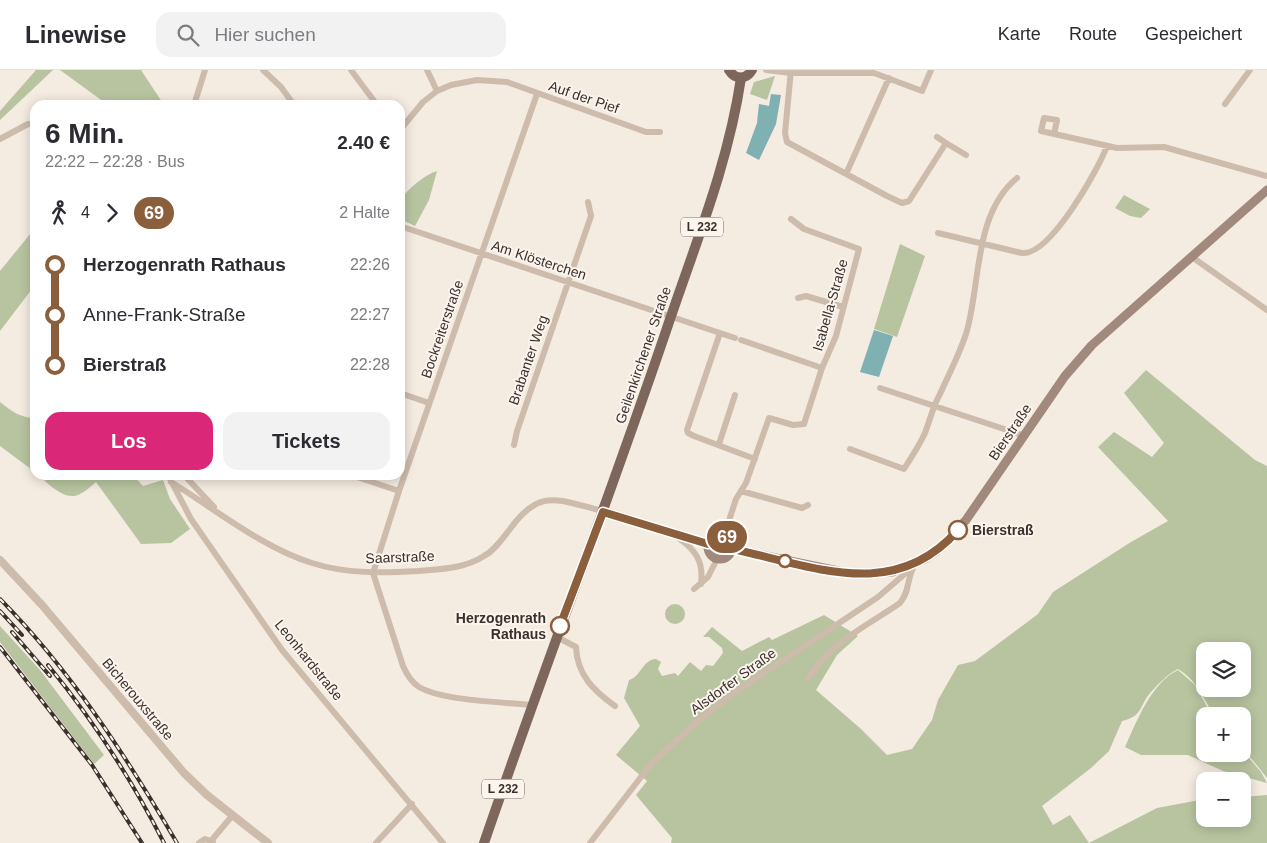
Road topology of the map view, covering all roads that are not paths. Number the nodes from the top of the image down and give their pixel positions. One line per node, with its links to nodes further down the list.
1 (204, 70): 15 (street)
2 (263, 70): 16 (street)
3 (351, 70): 17 (street)
4 (427, 70): 13 (street)
5 (729, 70): 11 (main road)
6 (752, 70): 11 (main road)
7 (766, 70): 10 (street)
8 (931, 70): 12 (street)
9 (1250, 70): 18 (street)
10 (791, 72): 12 (street); 28 (street)
11 (741, 78): 43 (main road, Geilenkirchener Straße / L 232)
12 (889, 78): 28 (street)
13 (437, 91): 14 (street, Auf der Pief); 20 (street, Auf der Pief)
14 (538, 94): 21 (street, Auf der Pief); 37 (street, Bockreiterstraße)
15 (195, 100)
16 (290, 100)
17 (373, 100)
18 (1225, 104)
19 (30, 124): 24 (street)
20 (405, 124)
21 (660, 132)
22 (1054, 134): 26 (street)
23 (937, 137): 25 (street)
24 (0, 139)
25 (946, 143): 27 (street); 28 (street)
26 (1107, 146): 29 (street); 36 (street)
27 (966, 155)
28 (846, 174)
29 (1267, 176)
30 (1017, 178): 36 (street)
31 (1267, 190): 38 (main road, Bierstraße)
32 (588, 202): 39 (street, Brabanter Weg)
33 (791, 219): 41 (street, Isabella-Straße)
34 (405, 228): 37 (street, Am Klösterchen)
35 (938, 232): 36 (street)
36 (982, 244): 50 (street)
37 (481, 254): 39 (street, Am Klösterchen); 49 (street, Bockreiterstraße)
38 (1192, 257): 42 (street); 51 (main road, Bierstraße)
39 (568, 283): 43 (street, Am Klösterchen); 53 (street, Brabanter Weg)
40 (798, 298): 41 (street)
41 (843, 307): 45 (street, Isabella-Straße)
42 (1267, 310)
43 (671, 316): 44 (street, Am Klösterchen); 65 (main road, Geilenkirchener Straße / L 232)
44 (720, 333): 45 (street, Am Klösterchen); 52 (street)
45 (822, 368): 55 (street, Isabella-Straße)
46 (880, 388): 50 (street)
47 (405, 395): 49 (street)
48 (735, 395): 52 (street)
49 (429, 403): 56 (street, Bockreiterstraße)
50 (934, 406): 51 (street); 54 (street)
51 (1025, 436): 73 (main road, Bierstraße)
52 (719, 444): 55 (street)
53 (514, 446)
54 (850, 450)
55 (754, 459): 63 (street)
56 (405, 471)
57 (170, 480): 81 (street, Leonhardstraße)
58 (172, 480): 66 (street, Saarstraße)
59 (189, 480): 66 (street)
60 (365, 480): 62 (street)
61 (402, 480): 62 (street, Bockreiterstraße)
62 (398, 491): 74 (street, Bockreiterstraße)
63 (741, 491): 64 (street); 68 (street)
64 (808, 504)
65 (603, 512): 67 (main road); 74 (street, Saarstraße); 77 (main road, Geilenkirchener Straße / L 232)
66 (226, 519): 74 (street, Saarstraße)
67 (667, 530): 69 (main road); 75 (street)
68 (724, 536): 69 (main road); 70 (main road)
69 (708, 544): 71 (main road)
70 (732, 549): 71 (main road); 73 (main road, Bierstraße)
71 (716, 559): 75 (street)
72 (0, 560): 82 (street, Bicherouxstraße)
73 (914, 565): 78 (street); 89 (street, Alsdorfer Straße)
74 (373, 573): 79 (street)
75 (701, 584): 76 (street)
76 (694, 589)
77 (557, 637): 79 (main road, Geilenkirchener Straße / L 232); 80 (street)
78 (808, 678)
79 (532, 705): 88 (main road, Geilenkirchener Straße / L 232)
80 (615, 706)
81 (412, 804): 86 (street); 87 (street, Leonhardstraße)
82 (232, 816): 83 (street); 85 (street, Bicherouxstraße)
83 (212, 842): 84 (street)
84 (199, 843)
85 (268, 843)
86 (376, 843)
87 (443, 843)
88 (484, 843)
89 (590, 843)

